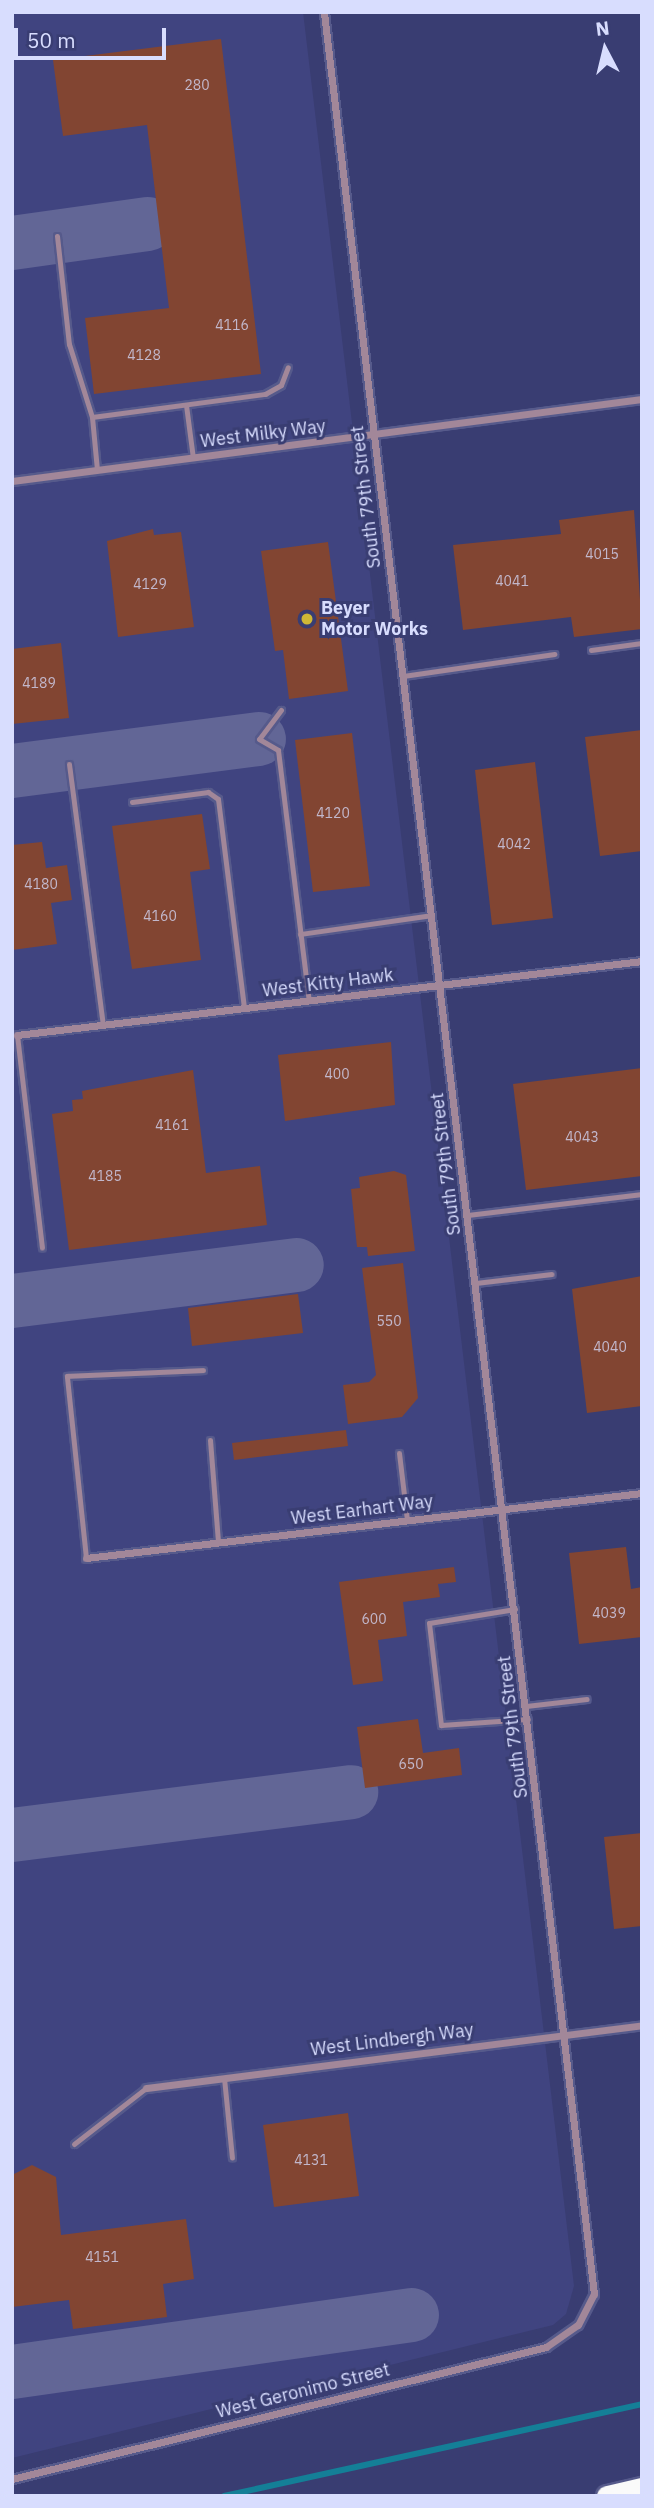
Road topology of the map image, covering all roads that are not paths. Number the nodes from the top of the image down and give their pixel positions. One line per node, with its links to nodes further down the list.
1 (324, 12): 7 (street, South 79th Street)
2 (57, 236): 6 (lane)
3 (288, 367): 5 (lane)
4 (642, 399): 7 (street, West Milky Way)
5 (186, 405): 6 (lane); 8 (lane)
6 (92, 417): 9 (lane)
7 (375, 435): 8 (street, West Milky Way); 14 (street, South 79th Street)
8 (193, 458): 9 (street, West Milky Way)
9 (97, 470): 10 (street, West Milky Way)
10 (12, 481)
11 (642, 643): 12 (lane)
12 (591, 650)
13 (554, 654): 14 (lane)
14 (403, 676): 18 (street, South 79th Street)
15 (281, 710): 19 (lane)
16 (69, 764): 24 (lane)
17 (132, 802): 23 (lane)
18 (432, 915): 19 (lane); 21 (street, South 79th Street)
19 (300, 934): 22 (lane)
20 (642, 961): 21 (street, West Kitty Hawk)
21 (440, 985): 22 (street, West Kitty Hawk); 27 (street, South 79th Street)
22 (309, 1001): 23 (street, West Kitty Hawk)
23 (244, 1008): 24 (street, West Kitty Hawk)
24 (103, 1025): 25 (street, West Kitty Hawk)
25 (17, 1035): 28 (lane)
26 (642, 1194): 27 (lane)
27 (468, 1215): 30 (street, South 79th Street)
28 (42, 1248)
29 (551, 1274): 30 (lane)
30 (476, 1283): 35 (street, South 79th Street)
31 (203, 1370): 38 (lane)
32 (209, 1440): 37 (lane)
33 (399, 1453): 36 (lane)
34 (642, 1493): 35 (street, West Earhart Way)
35 (503, 1509): 36 (street, West Earhart Way); 39 (street, South 79th Street)
36 (407, 1520): 37 (street, West Earhart Way)
37 (218, 1542): 38 (street, West Earhart Way)
38 (86, 1558)
39 (515, 1609): 41 (street, South 79th Street); 42 (lane)
40 (587, 1699): 41 (lane)
41 (526, 1706): 42 (street, South 79th Street)
42 (528, 1719): 44 (street, South 79th Street)
43 (642, 2025): 44 (street, West Lindbergh Way)
44 (565, 2034): 45 (street, West Lindbergh Way); 49 (street, South 79th Street)
45 (223, 2078): 46 (street, West Lindbergh Way); 48 (lane)
46 (146, 2088): 47 (lane)
47 (74, 2144)
48 (232, 2158)
49 (586, 2310): 50 (street, West Geronimo Street)
50 (12, 2479)
51 (642, 2488): 52 (highway)
52 (607, 2496)

